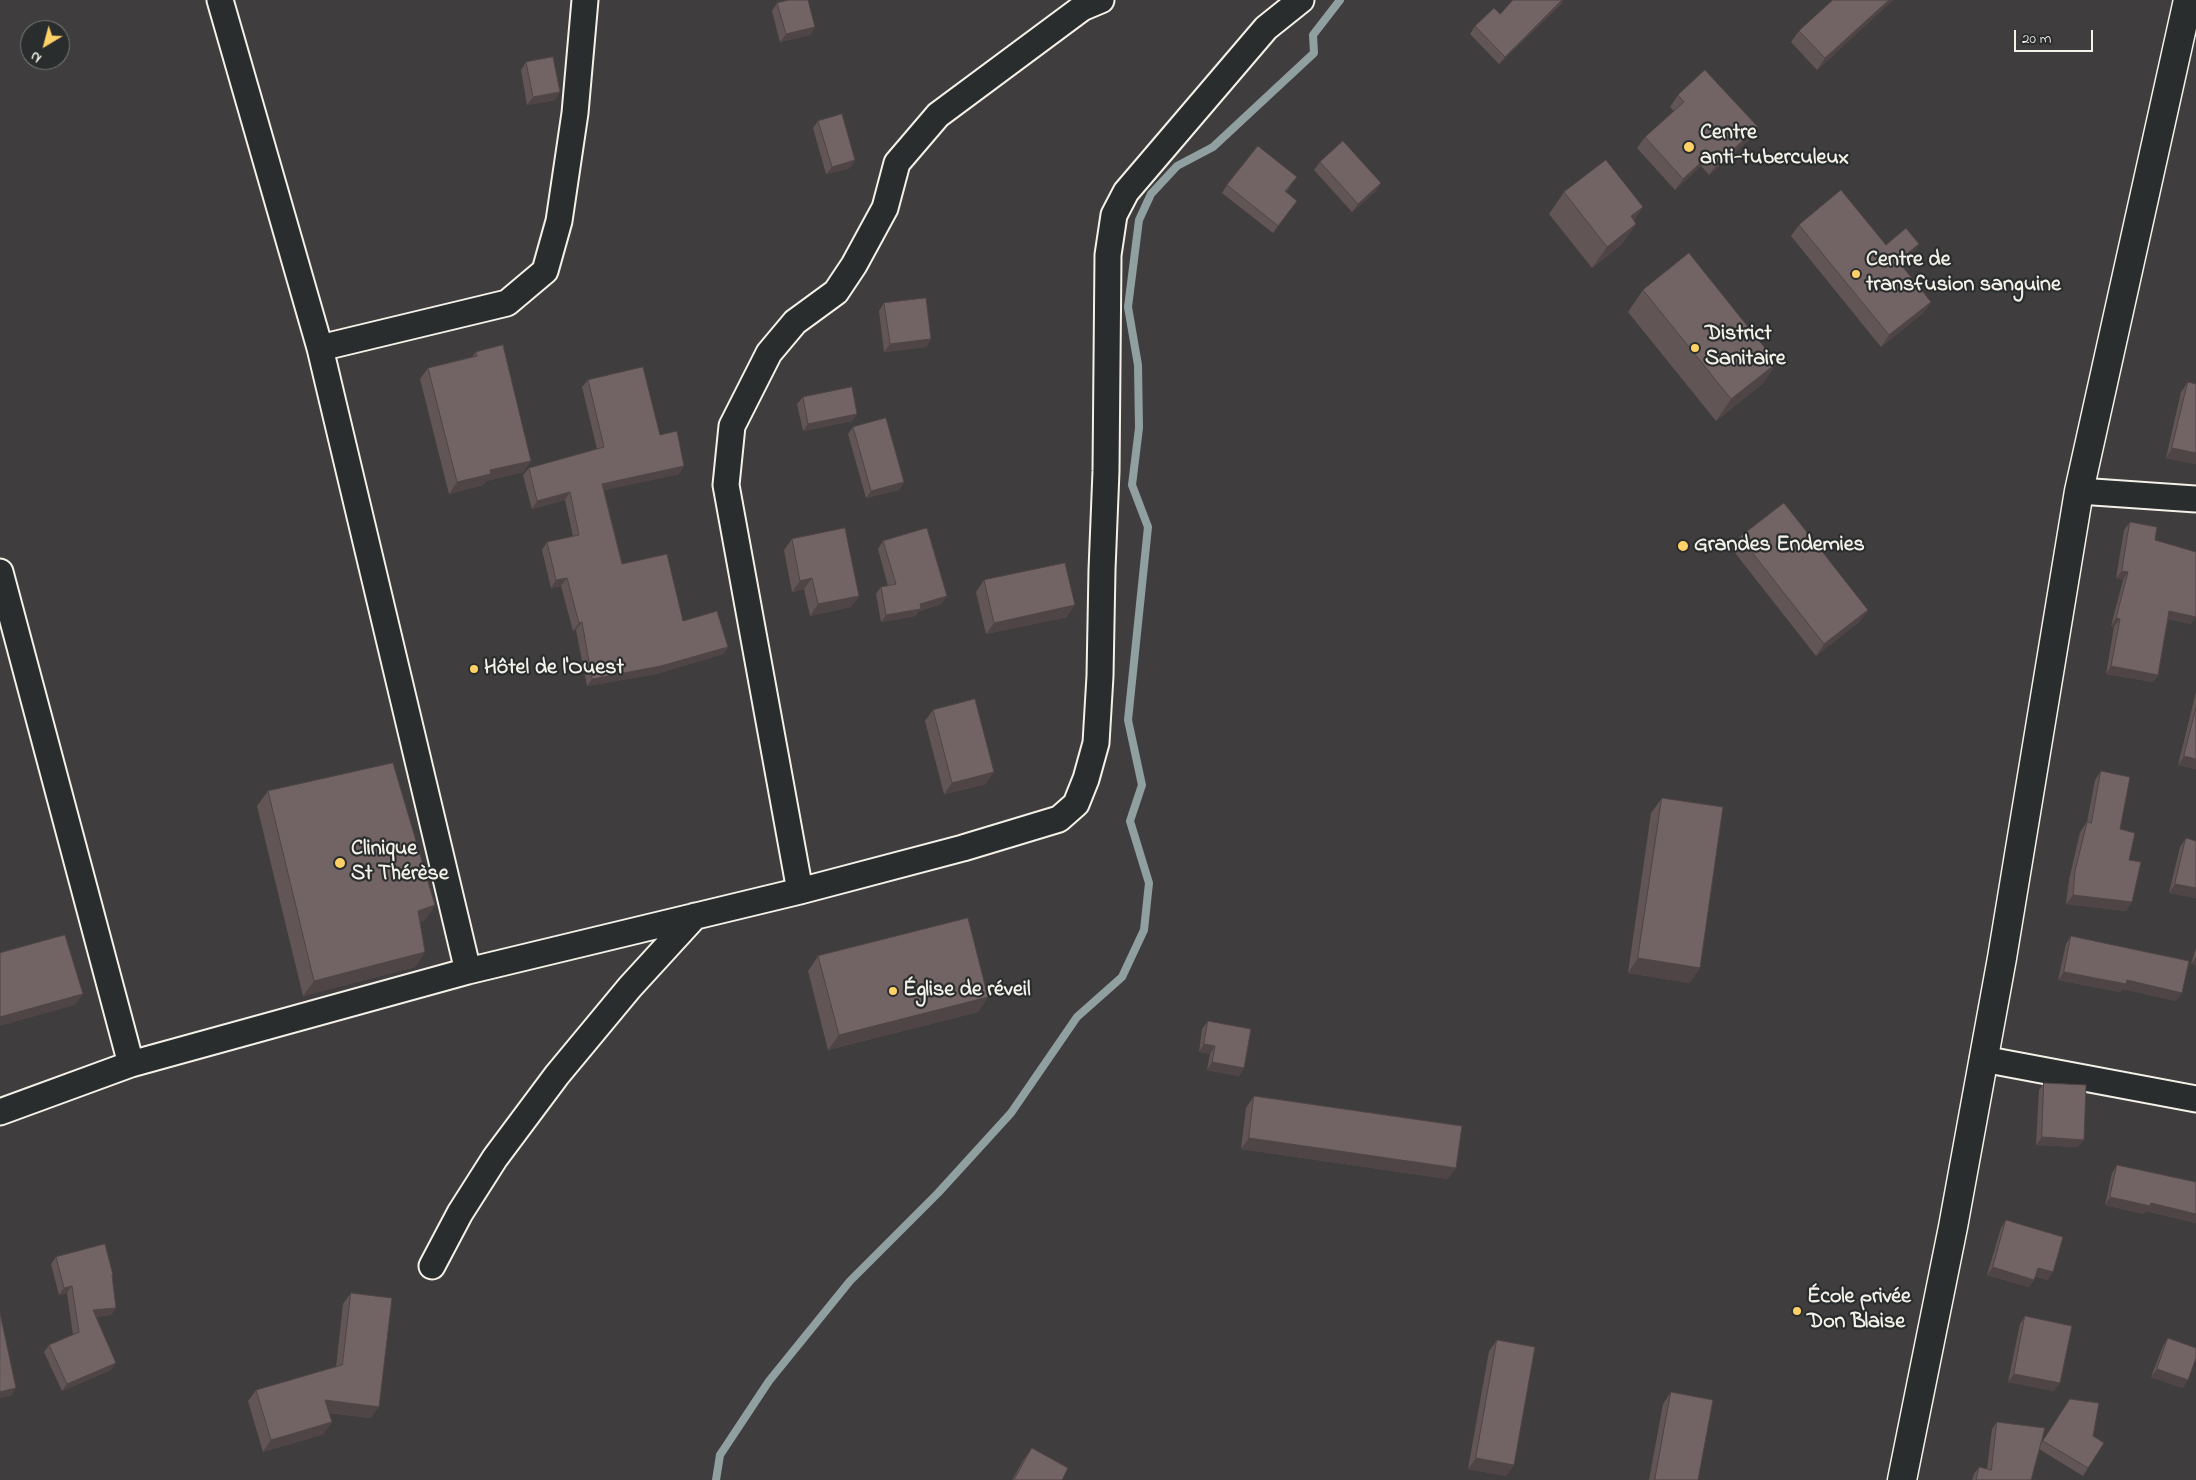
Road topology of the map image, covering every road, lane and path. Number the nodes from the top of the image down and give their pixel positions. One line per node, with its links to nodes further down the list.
1 (220, 0): 6 (street)
2 (585, 0): 6 (street)
3 (1301, 0): 10 (street)
4 (2188, 0): 7 (main road)
5 (1089, 3): 10 (street)
6 (320, 348): 12 (street)
7 (2079, 491): 8 (street); 13 (main road)
8 (2196, 499)
9 (0, 572): 14 (street)
10 (800, 891): 11 (street)
11 (695, 916): 12 (street); 17 (street)
12 (468, 971): 14 (street)
13 (1984, 1060): 15 (street); 18 (main road)
14 (132, 1064): 16 (street)
15 (2196, 1099)
16 (0, 1112)
17 (432, 1266)
18 (1902, 1480)

